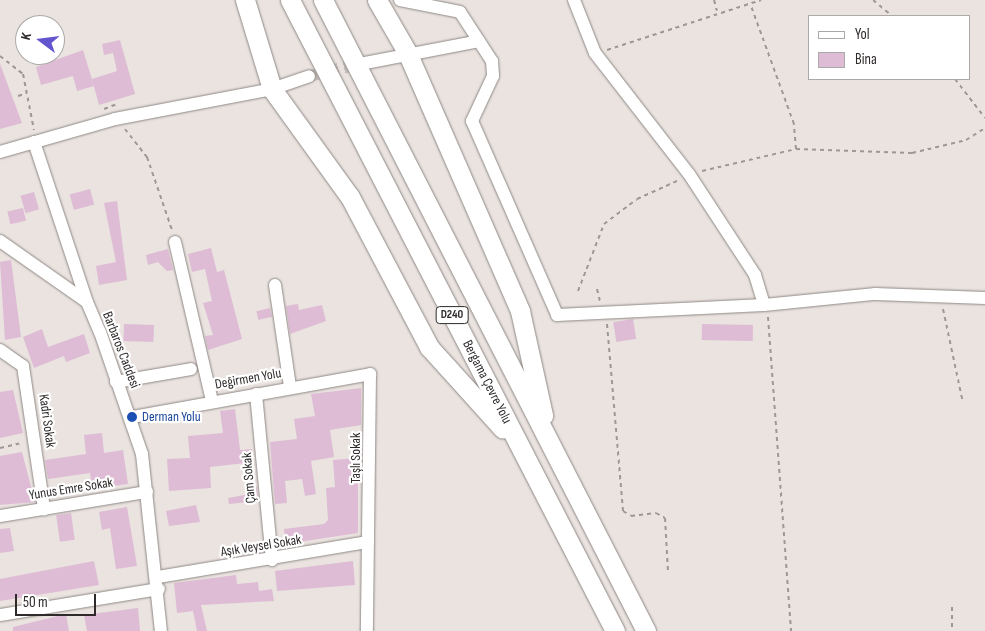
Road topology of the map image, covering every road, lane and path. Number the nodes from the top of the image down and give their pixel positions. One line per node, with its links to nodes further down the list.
1 (245, 0): 20 (highway)
2 (290, 0): 51 (highway, Bergama Çevre Yolu / D240)
3 (323, 0): 49 (highway, Bergama Çevre Yolu / D240)
4 (377, 0): 14 (highway)
5 (400, 0): 13 (street)
6 (714, 0): 11 (path)
7 (761, 0): 10 (path)
8 (873, 0): 12 (path)
9 (575, 6): 15 (street)
10 (751, 6): 11 (path); 27 (path)
11 (717, 11): 15 (path)
12 (891, 15)
13 (479, 40): 14 (street); 38 (street)
14 (407, 52): 17 (street); 49 (highway)
15 (595, 53): 29 (street)
16 (0, 56): 21 (path)
17 (365, 63)
18 (309, 76): 20 (street)
19 (956, 80): 23 (path)
20 (272, 89): 24 (street); 51 (highway)
21 (28, 93): 22 (path); 26 (path)
22 (18, 96)
23 (985, 118)
24 (115, 119): 26 (street); 31 (path)
25 (985, 128): 27 (path)
26 (34, 142): 28 (street); 36 (street)
27 (796, 149): 29 (path)
28 (0, 152)
29 (689, 174): 33 (path); 37 (street)
30 (0, 241): 36 (street, Barbaros Caddesi)
31 (175, 242): 45 (street)
32 (275, 285): 43 (street)
33 (578, 290)
34 (985, 298): 35 (street)
35 (941, 299): 37 (street); 46 (path)
36 (87, 302): 42 (street, Barbaros Caddesi)
37 (764, 305): 38 (street); 65 (path)
38 (606, 311): 57 (path)
39 (0, 350): 48 (street, Kadri Sokak)
40 (191, 369): 42 (street)
41 (370, 374): 43 (street, Değirmen Yolu); 55 (street, Taşlı Sokak)
42 (116, 382): 47 (street, Barbaros Caddesi)
43 (290, 387): 44 (street, Değirmen Yolu)
44 (256, 394): 45 (street, Değirmen Yolu); 56 (street, Çam Sokak)
45 (212, 401): 47 (street, Değirmen Yolu)
46 (963, 403)
47 (132, 416): 52 (street, Barbaros Caddesi)
48 (34, 441): 50 (path); 53 (street, Kadri Sokak)
49 (548, 441): 64 (highway, Bergama Çevre Yolu / D240)
50 (0, 448)
51 (521, 449): 63 (highway, Bergama Çevre Yolu / D240)
52 (147, 492): 53 (street, Yunus Emre Sokak); 58 (street, Barbaros Caddesi)
53 (44, 509): 54 (street, Yunus Emre Sokak)
54 (0, 516)
55 (368, 542): 56 (street, Aşık Veysel Sokak); 62 (street, Taşlı Sokak)
56 (272, 560): 58 (street, Aşık Veysel Sokak)
57 (668, 571)
58 (159, 583): 60 (street, Aşık Veysel Sokak); 61 (street, Barbaros Caddesi)
59 (952, 607): 66 (path)
60 (0, 615)
61 (161, 631)
62 (368, 631)
63 (614, 631)
64 (646, 631)
65 (791, 631)
66 (952, 631)

